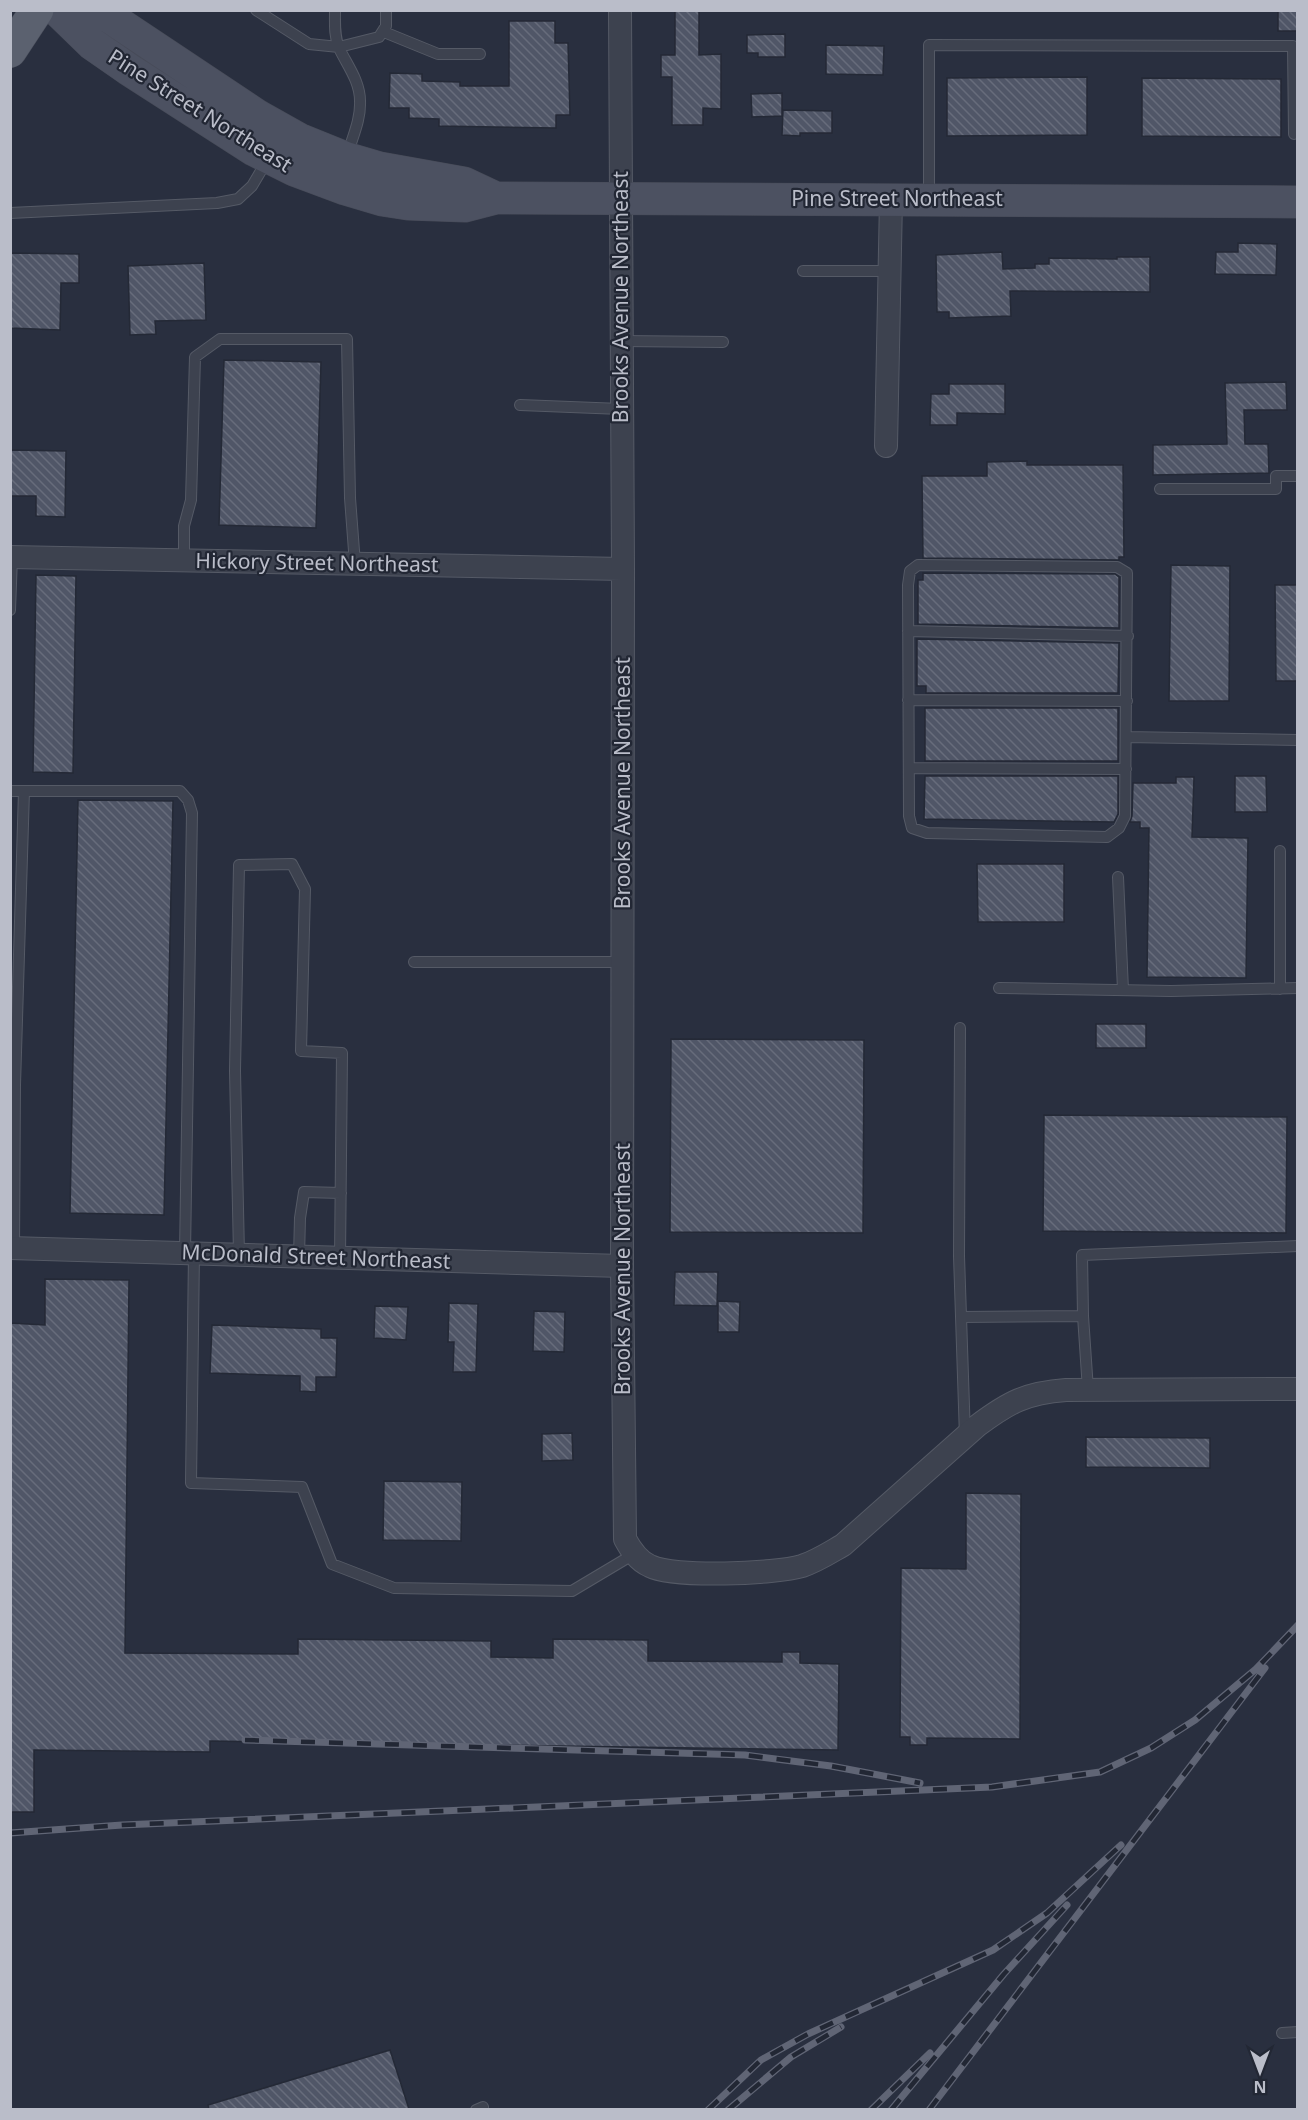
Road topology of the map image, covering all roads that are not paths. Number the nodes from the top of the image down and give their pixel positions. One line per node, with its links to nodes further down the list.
1 (37, 10): 10 (main road)
2 (57, 10): 13 (main road, Pine Street Northeast)
3 (87, 10): 13 (main road, Pine Street Northeast)
4 (256, 10): 9 (lane)
5 (335, 10): 9 (lane)
6 (386, 10): 8 (lane)
7 (620, 10): 16 (street, Brooks Avenue Northeast)
8 (384, 32): 9 (lane); 11 (lane)
9 (339, 47): 14 (lane)
10 (10, 51)
11 (480, 54)
12 (1294, 134): 18 (lane)
13 (276, 144): 14 (main road, Pine Street Northeast); 15 (main road, Pine Street Northeast); 20 (lane)
14 (346, 158): 15 (main road, Pine Street Northeast)
15 (496, 198): 16 (main road, Pine Street Northeast)
16 (620, 198): 17 (main road, Pine Street Northeast); 23 (street, Brooks Avenue Northeast)
17 (891, 200): 18 (main road, Pine Street Northeast); 22 (street)
18 (929, 200): 19 (main road, Pine Street Northeast)
19 (1298, 201)
20 (10, 213)
21 (803, 271): 22 (lane)
22 (889, 271): 27 (street)
23 (621, 341): 24 (lane); 26 (street, Brooks Avenue Northeast)
24 (723, 342)
25 (520, 405): 26 (lane)
26 (621, 408): 33 (street, Brooks Avenue Northeast)
27 (886, 446)
28 (1298, 476): 29 (lane)
29 (1160, 489)
30 (11, 557): 31 (street, Hickory Street Northeast); 34 (lane)
31 (184, 561): 32 (street, Hickory Street Northeast); 32 (lane)
32 (355, 564): 33 (street, Hickory Street Northeast)
33 (623, 569): 48 (street, Brooks Avenue Northeast)
34 (10, 610)
35 (908, 631): 36 (lane); 36 (lane); 37 (lane)
36 (1128, 636): 38 (lane)
37 (908, 700): 38 (lane); 41 (lane)
38 (1126, 701): 39 (lane)
39 (1126, 737): 40 (lane); 42 (lane)
40 (1298, 740)
41 (909, 768): 42 (lane); 42 (lane)
42 (1125, 770)
43 (10, 791): 44 (lane)
44 (24, 791): 56 (lane); 57 (lane)
45 (1280, 851): 50 (lane)
46 (1118, 877): 52 (lane)
47 (414, 962): 48 (lane)
48 (623, 962): 61 (street, Brooks Avenue Northeast)
49 (999, 988): 52 (lane)
50 (1280, 988): 51 (lane); 52 (lane)
51 (1298, 988)
52 (1123, 990)
53 (960, 1028): 63 (lane)
54 (341, 1193): 58 (lane); 59 (lane); 60 (lane)
55 (1298, 1246): 62 (lane)
56 (12, 1248): 57 (street, McDonald Street Northeast)
57 (189, 1253): 58 (street, McDonald Street Northeast); 67 (lane)
58 (239, 1254): 59 (street, McDonald Street Northeast)
59 (299, 1256): 60 (street, McDonald Street Northeast)
60 (340, 1258): 61 (street, McDonald Street Northeast)
61 (622, 1266): 67 (street, Brooks Avenue Northeast)
62 (1083, 1316): 63 (lane); 65 (lane)
63 (961, 1317): 66 (lane)
64 (1298, 1389): 65 (street)
65 (1088, 1390): 66 (street)
66 (965, 1437): 67 (street)
67 (634, 1554)
68 (1298, 2032): 69 (lane)
69 (1282, 2033)

